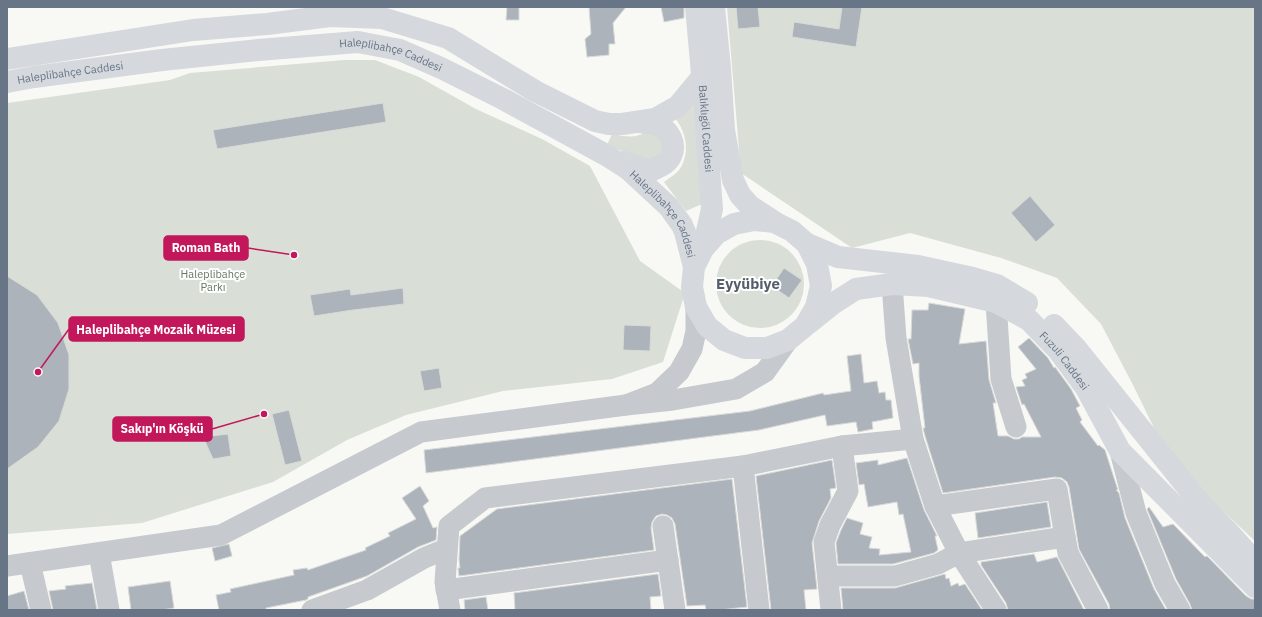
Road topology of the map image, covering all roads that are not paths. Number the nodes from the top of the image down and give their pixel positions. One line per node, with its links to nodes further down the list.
1 (696, 7): 4 (main road, Balıklıgöl Caddesi)
2 (714, 7): 8 (main road, Balıklıgöl Caddesi)
3 (7, 59): 6 (main road, Haleplibahçe Caddesi)
4 (702, 77): 6 (main road, Haleplibahçe Caddesi); 10 (main road, Balıklıgöl Caddesi)
5 (7, 82): 7 (main road, Haleplibahçe Caddesi)
6 (637, 122): 7 (main road)
7 (606, 154): 10 (main road, Haleplibahçe Caddesi)
8 (774, 222): 9 (main road); 10 (main road)
9 (807, 244): 14 (main road); 29 (main road, Fuzuli Caddesi)
10 (698, 258): 13 (main road)
11 (892, 284): 12 (main road, Fuzuli Caddesi); 14 (main road, Fuzuli Caddesi); 18 (street)
12 (996, 302): 17 (street); 20 (main road, Fuzuli Caddesi)
13 (696, 307): 15 (main road); 16 (street)
14 (805, 326): 15 (main road)
15 (788, 340): 16 (street)
16 (626, 405): 26 (street)
17 (1016, 427)
18 (913, 439): 19 (street); 22 (street)
19 (842, 446): 21 (street); 32 (street)
20 (1120, 451): 33 (main road, Fuzuli Caddesi); 44 (street)
21 (743, 466): 25 (street); 40 (street)
22 (935, 506): 24 (street); 27 (street)
23 (663, 526): 28 (street)
24 (1065, 537): 27 (street); 43 (street)
25 (446, 549): 34 (street); 37 (street)
26 (99, 553): 30 (street); 36 (street)
27 (959, 553): 32 (street); 42 (street)
28 (668, 560): 34 (street); 39 (street)
29 (1255, 562)
30 (30, 563): 31 (street); 35 (street)
31 (7, 566)
32 (828, 576): 41 (street)
33 (1255, 587)
34 (446, 590): 38 (street)
35 (41, 610)
36 (109, 610)
37 (312, 610)
38 (450, 610)
39 (675, 610)
40 (759, 610)
41 (831, 610)
42 (996, 610)
43 (1098, 610)
44 (1180, 610)

